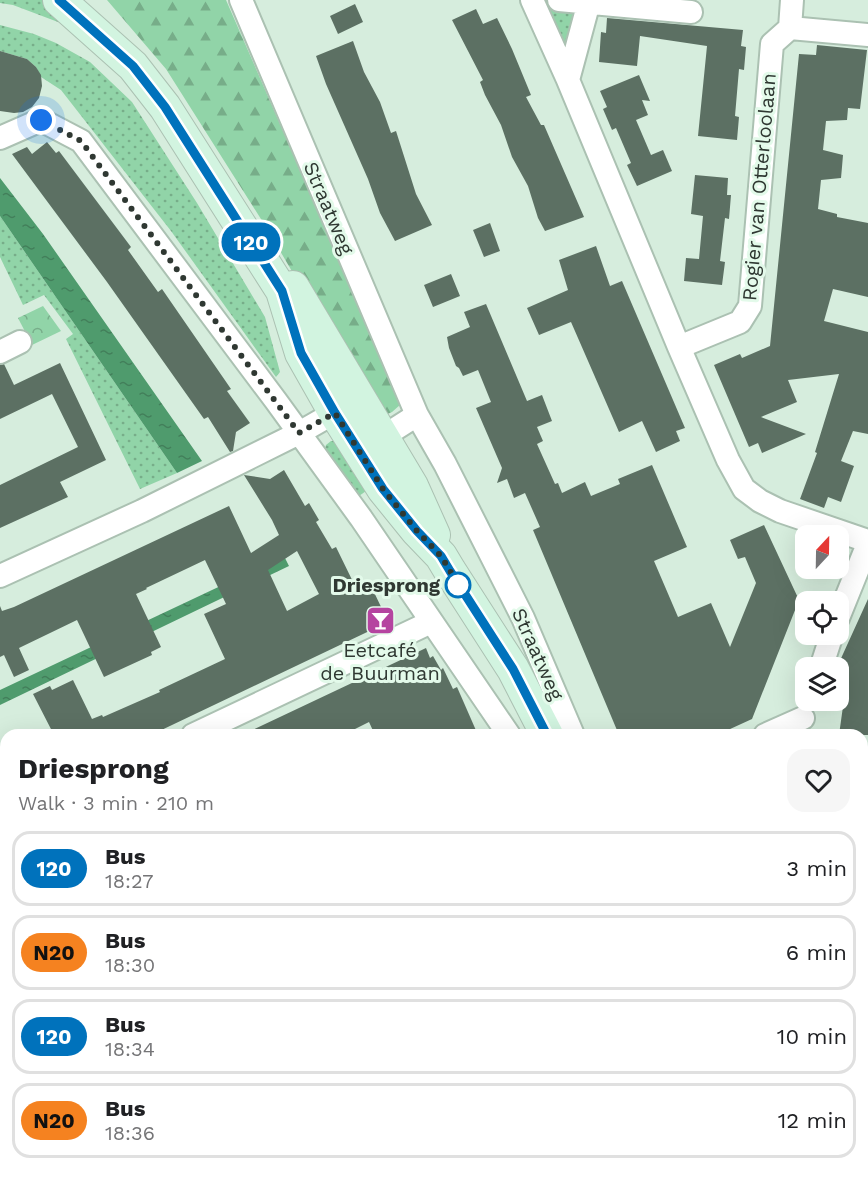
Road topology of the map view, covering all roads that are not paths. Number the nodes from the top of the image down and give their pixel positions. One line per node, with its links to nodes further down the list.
1 (59, 0): 14 (main road)
2 (92, 0): 14 (main road)
3 (241, 0): 15 (street, Straatweg)
4 (532, 0): 11 (street)
5 (559, 0): 7 (street)
6 (792, 0): 9 (street)
7 (590, 2): 8 (street); 11 (street)
8 (691, 12)
9 (790, 28): 10 (street); 13 (street, Rogier van Otterloolaan)
10 (868, 35)
11 (568, 80): 13 (street)
12 (0, 138): 16 (street)
13 (679, 348): 18 (street)
14 (348, 405): 16 (street); 17 (main road, Straatweg)
15 (417, 416): 17 (street); 26 (street, Straatweg)
16 (299, 433): 19 (street); 21 (street)
17 (371, 445): 25 (main road, Straatweg)
18 (868, 542): 20 (street)
19 (0, 576)
20 (849, 591)
21 (431, 622): 23 (street); 24 (street)
22 (804, 718): 27 (street)
23 (206, 729)
24 (505, 729)
25 (548, 729)
26 (551, 729)
27 (779, 729)

